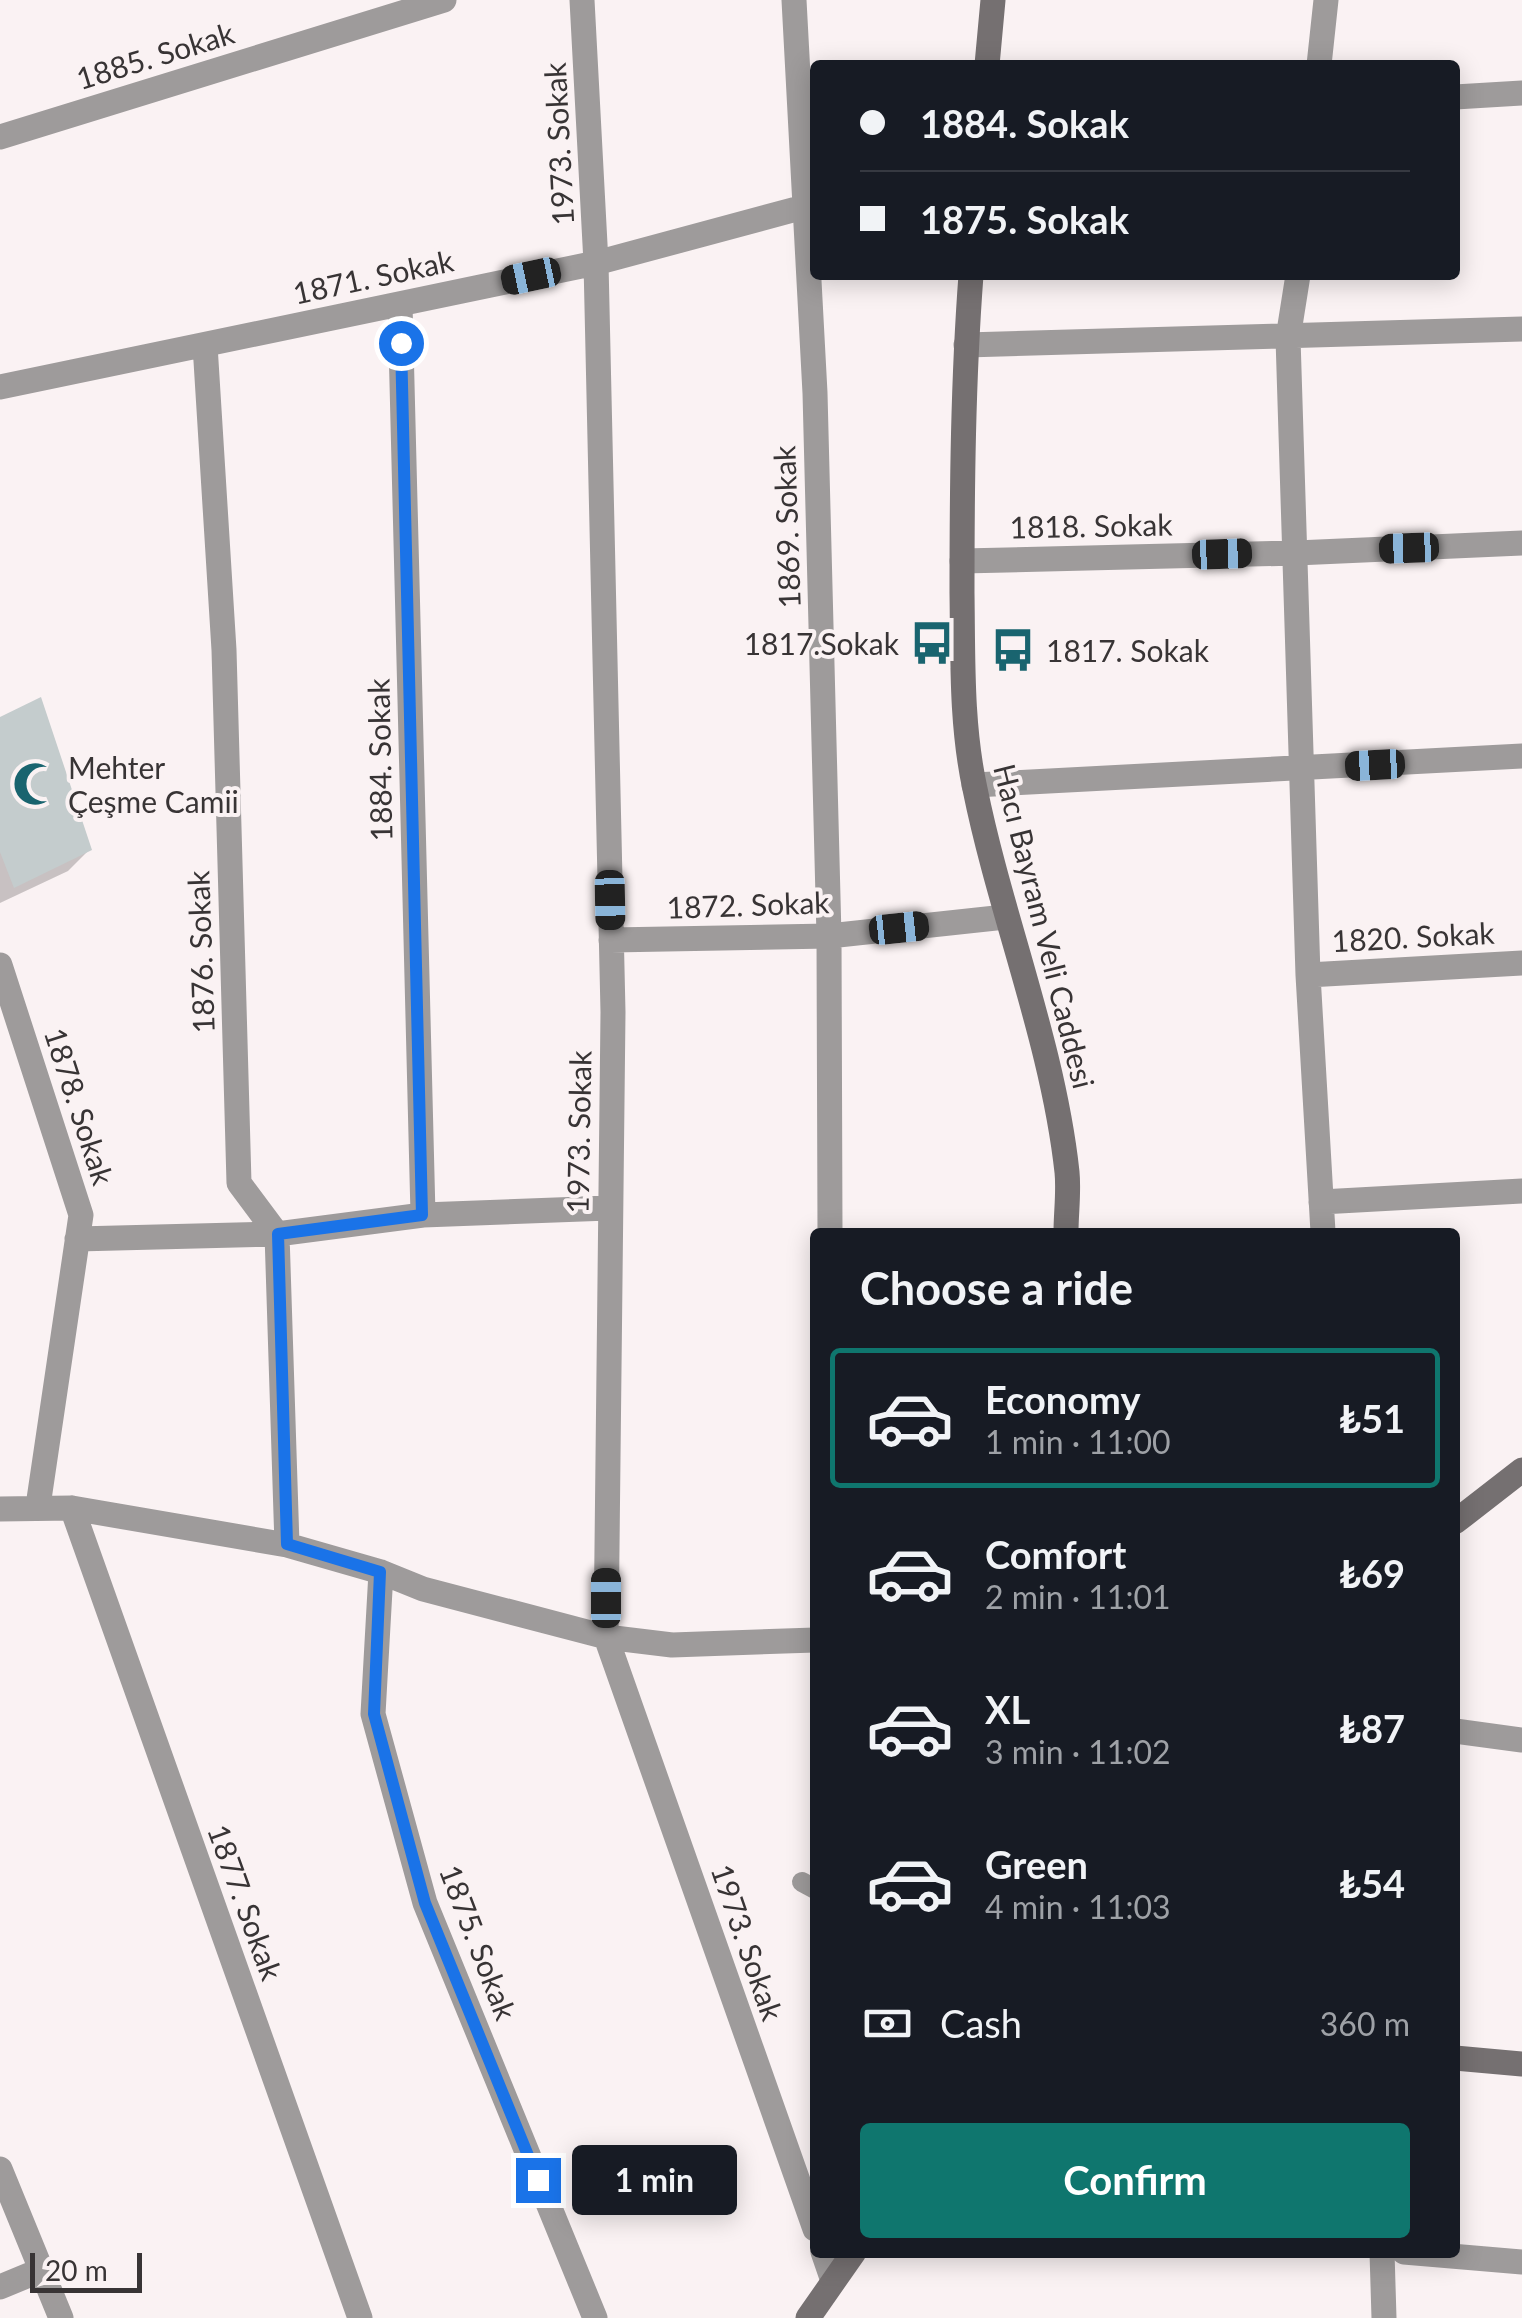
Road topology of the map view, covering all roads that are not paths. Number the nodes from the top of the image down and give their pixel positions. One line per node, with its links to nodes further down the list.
1 (444, 0): 10 (street, 1885. Sokak)
2 (582, 0): 12 (street, 1973. Sokak)
3 (794, 0): 11 (street, 1869. Sokak)
4 (993, 0): 6 (main road)
5 (1326, 0): 7 (street)
6 (988, 60)
7 (1320, 60)
8 (1522, 93): 9 (street)
9 (1460, 98)
10 (0, 137)
11 (810, 206): 12 (street, 1871. Sokak)
12 (596, 263): 16 (street, 1871. Sokak); 30 (street, 1973. Sokak)
13 (812, 280): 29 (street, 1869. Sokak)
14 (970, 280): 20 (main road, Hacı Bayram Veli Caddesi)
15 (1297, 280): 18 (street)
16 (400, 304): 19 (street, 1871. Sokak); 37 (street, 1884. Sokak)
17 (1522, 329): 18 (street)
18 (1288, 338): 20 (street); 23 (street)
19 (205, 344): 21 (street, 1871. Sokak); 41 (street, 1876. Sokak)
20 (966, 345): 24 (main road, Hacı Bayram Veli Caddesi)
21 (0, 387)
22 (1522, 543): 23 (street, 1818. Sokak)
23 (1296, 553): 24 (street, 1818. Sokak); 26 (street)
24 (962, 561): 27 (main road, Hacı Bayram Veli Caddesi)
25 (1522, 756): 26 (street)
26 (1302, 769): 27 (street); 33 (street)
27 (974, 785): 28 (main road, Hacı Bayram Veli Caddesi)
28 (1005, 916): 29 (street, 1872. Sokak); 39 (main road, Hacı Bayram Veli Caddesi)
29 (829, 936): 30 (street, 1872. Sokak); 38 (street, 1869. Sokak)
30 (611, 940): 36 (street, 1973. Sokak)
31 (1522, 963): 33 (street, 1820. Sokak)
32 (0, 965): 42 (street, 1878. Sokak)
33 (1308, 974): 35 (street)
34 (1522, 1191): 35 (street)
35 (1321, 1202): 40 (street)
36 (609, 1208): 37 (street); 50 (street, 1973. Sokak)
37 (422, 1215): 41 (street)
38 (830, 1228)
39 (1066, 1228)
40 (1323, 1228)
41 (278, 1234): 42 (street); 48 (street)
42 (77, 1239): 44 (street, 1878. Sokak)
43 (1522, 1470): 47 (main road)
44 (38, 1506): 45 (street); 46 (street)
45 (72, 1508): 48 (street); 67 (street, 1877. Sokak)
46 (0, 1509)
47 (1460, 1518)
48 (287, 1544): 49 (street)
49 (380, 1572): 50 (street); 68 (street, 1875. Sokak)
50 (606, 1636): 51 (street); 57 (street, 1973. Sokak)
51 (810, 1640)
52 (1460, 1732): 53 (street)
53 (1522, 1740)
54 (1460, 2058): 55 (main road)
55 (1522, 2064)
56 (0, 2169): 63 (street)
57 (810, 2215)
58 (1460, 2257): 62 (street)
59 (825, 2258): 64 (street)
60 (850, 2258): 64 (main road)
61 (1382, 2258): 70 (street)
62 (1522, 2262)
63 (41, 2270): 65 (street); 66 (street)
64 (833, 2281): 69 (main road)
65 (0, 2287)
66 (61, 2318)
67 (360, 2318)
68 (595, 2318)
69 (808, 2318)
70 (1384, 2318)

